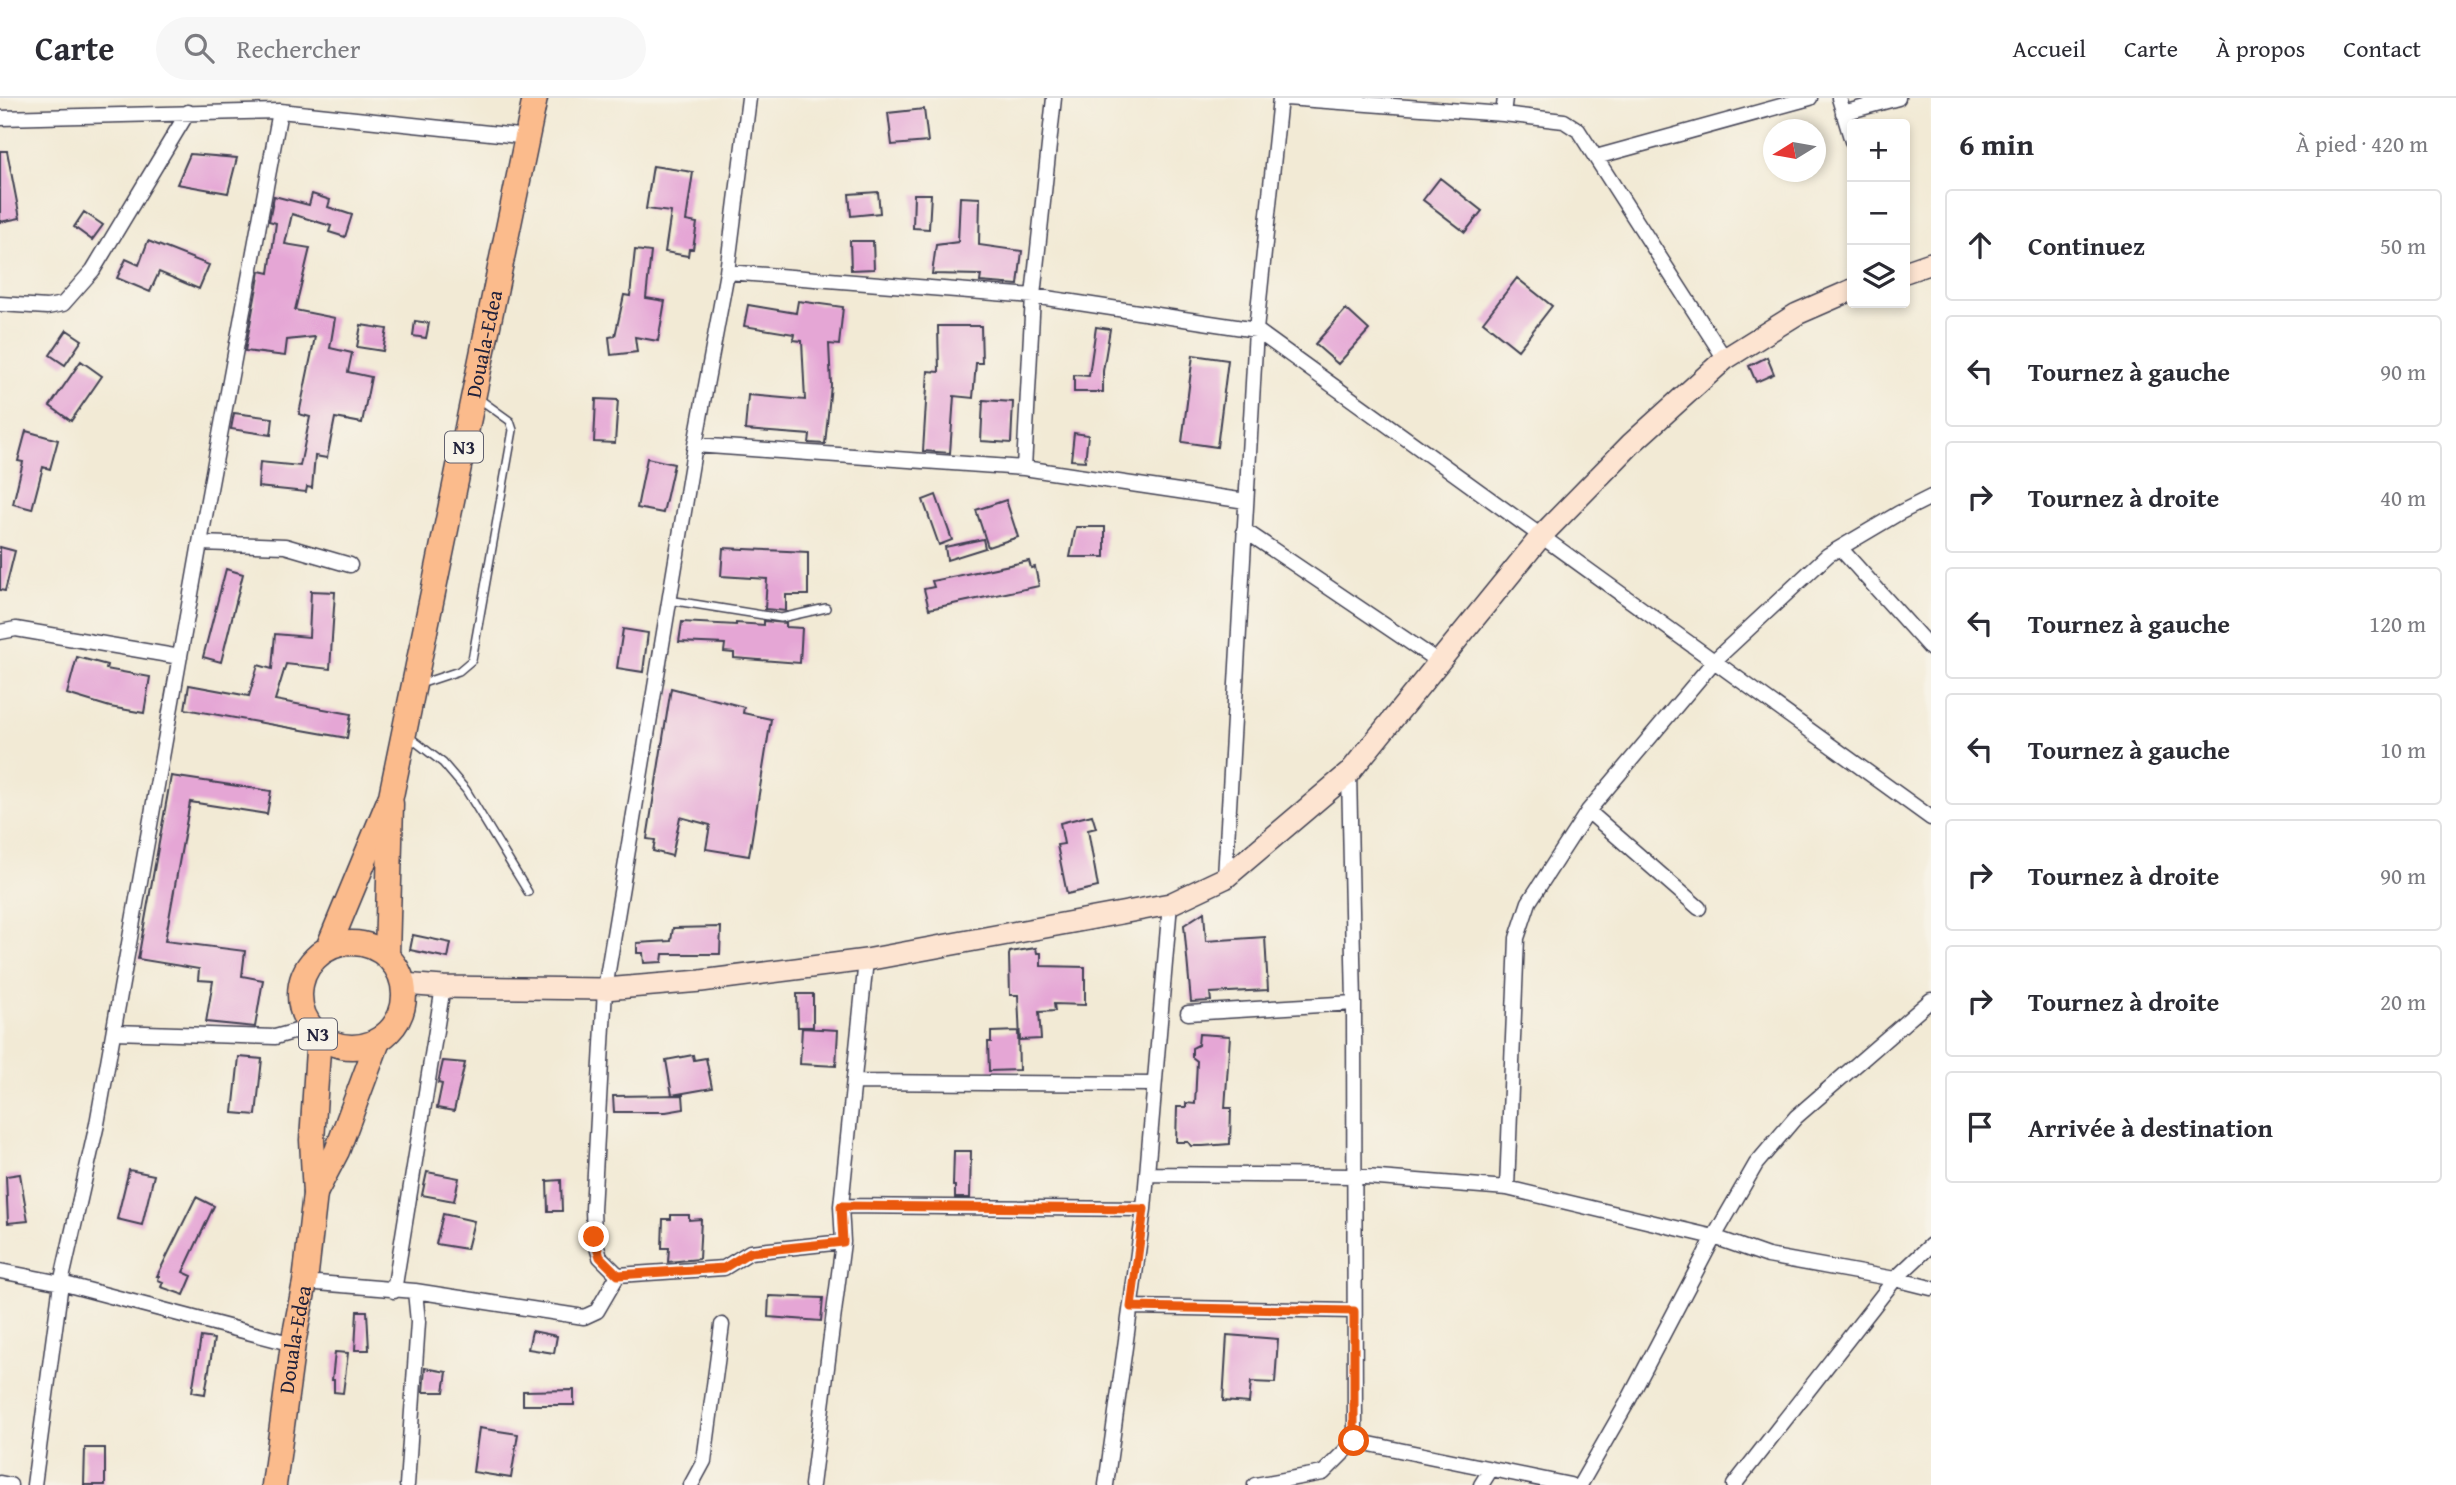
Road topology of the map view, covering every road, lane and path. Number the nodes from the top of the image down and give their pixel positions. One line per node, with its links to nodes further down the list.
1 (535, 98): 16 (highway, Douala-Edea / N3)
2 (749, 98): 20 (street)
3 (1054, 98): 22 (street)
4 (1280, 98): 24 (street)
5 (1286, 98): 13 (street)
6 (1505, 98): 13 (street)
7 (1810, 98): 17 (street)
8 (1839, 98): 12 (street)
9 (1898, 98): 12 (street)
10 (280, 111): 11 (street); 16 (street); 33 (street)
11 (188, 112): 14 (street); 23 (street)
12 (1843, 113): 15 (street)
13 (1503, 114): 17 (street)
14 (0, 118)
15 (1847, 125)
16 (528, 136): 26 (highway, Douala-Edea / N3)
17 (1596, 158): 25 (street)
18 (1931, 262): 19 (main road)
19 (1910, 270)
20 (727, 272): 22 (street); 27 (street)
21 (1847, 292): 25 (main road)
22 (1034, 296): 24 (street); 28 (street)
23 (0, 304)
24 (1256, 330): 30 (street); 32 (street)
25 (1725, 359): 32 (main road)
26 (475, 396): 43 (highway, Douala-Edea / N3); 43 (lane)
27 (695, 445): 28 (street); 36 (street)
28 (1024, 468): 30 (street)
29 (1931, 497): 34 (street)
30 (1246, 500): 31 (street)
31 (1244, 530): 42 (street); 49 (street)
32 (1542, 535): 41 (street); 42 (main road)
33 (200, 543): 35 (street); 40 (street)
34 (1840, 548): 39 (street); 41 (street)
35 (350, 565)
36 (669, 600): 37 (lane); 58 (street)
37 (826, 608)
38 (0, 632): 40 (street)
39 (1931, 649)
40 (180, 657): 63 (street)
41 (1715, 660): 47 (street); 48 (street)
42 (1439, 662): 45 (main road)
43 (416, 685): 44 (highway, Douala-Edea / N3)
44 (405, 734): 46 (highway, Douala-Edea / N3); 50 (lane)
45 (1349, 773): 49 (main road); 60 (street)
46 (391, 796): 53 (highway, Douala-Edea / N3); 54 (highway, Douala-Edea / N3)
47 (1588, 811): 52 (street); 69 (street)
48 (1931, 818)
49 (1225, 878): 51 (main road)
50 (528, 892)
51 (1170, 904): 55 (main road); 66 (street)
52 (1699, 908)
53 (328, 948): 54 (highway); 62 (highway, N3)
54 (387, 956): 56 (highway)
55 (866, 960): 58 (main road); 65 (street)
56 (403, 984): 57 (main road); 64 (highway, N3)
57 (443, 987): 58 (main road); 82 (street)
58 (605, 989): 77 (street)
59 (1931, 1000): 73 (street)
60 (1354, 1003): 61 (street); 68 (street)
61 (1188, 1013)
62 (315, 1031): 63 (street); 64 (highway, N3); 70 (highway, Douala-Edea / N3)
63 (114, 1032): 80 (street)
64 (378, 1041): 70 (highway, Douala-Edea / N3)
65 (854, 1082): 66 (street); 71 (street)
66 (1154, 1084): 67 (street)
67 (1147, 1174): 68 (street); 72 (street)
68 (1353, 1176): 69 (street); 85 (street)
69 (1507, 1188): 73 (street)
70 (315, 1194): 79 (highway, Douala-Edea / N3)
71 (841, 1206): 72 (street); 74 (street)
72 (1144, 1209): 84 (street)
73 (1714, 1237): 78 (street); 101 (street)
74 (843, 1242): 77 (street); 96 (street)
75 (1931, 1245): 78 (street)
76 (0, 1272): 80 (street)
77 (618, 1275): 83 (street)
78 (1895, 1279): 81 (street); 102 (street)
79 (305, 1282): 82 (street); 87 (highway, Douala-Edea / N3)
80 (61, 1283): 87 (street); 92 (street)
81 (1931, 1288)
82 (394, 1291): 83 (street)
83 (415, 1291): 94 (street)
84 (1131, 1307): 85 (street); 97 (street)
85 (1354, 1311): 88 (street)
86 (722, 1325): 95 (street)
87 (293, 1344): 93 (highway, Douala-Edea / N3)
88 (1354, 1441): 89 (street); 98 (street)
89 (1491, 1469): 99 (street); 100 (street)
90 (0, 1483): 91 (street)
91 (10, 1485)
92 (34, 1485)
93 (274, 1485)
94 (407, 1485)
95 (691, 1485)
96 (812, 1485)
97 (1106, 1485)
98 (1255, 1485)
99 (1481, 1485)
100 (1570, 1485)
101 (1580, 1485)
102 (1734, 1485)

